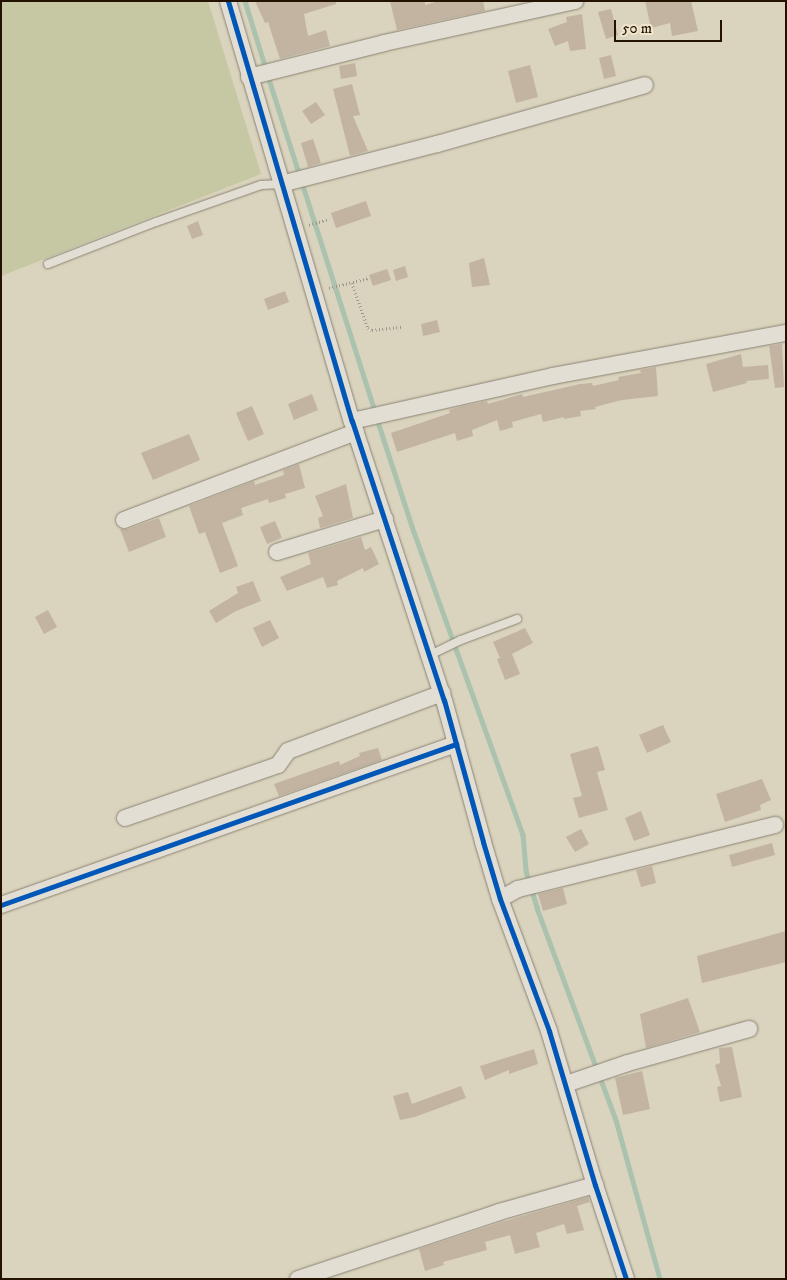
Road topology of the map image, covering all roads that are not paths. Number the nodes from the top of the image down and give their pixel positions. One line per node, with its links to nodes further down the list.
1 (228, 1): 3 (street)
2 (575, 1): 3 (street)
3 (262, 74): 5 (street)
4 (645, 85): 5 (street)
5 (286, 183): 6 (lane); 8 (street)
6 (48, 264)
7 (786, 333): 8 (street)
8 (365, 421): 9 (street); 10 (street)
9 (385, 519): 11 (street); 13 (street)
10 (124, 520)
11 (276, 552)
12 (517, 619): 13 (lane)
13 (430, 655): 14 (street)
14 (442, 693): 15 (street); 16 (street)
15 (456, 744): 18 (street); 19 (street)
16 (125, 818)
17 (775, 825): 18 (street)
18 (500, 899): 21 (street)
19 (1, 905)
20 (749, 1029): 21 (street)
21 (566, 1084): 22 (street)
22 (595, 1185): 23 (street); 24 (street)
23 (298, 1279)
24 (626, 1279)

